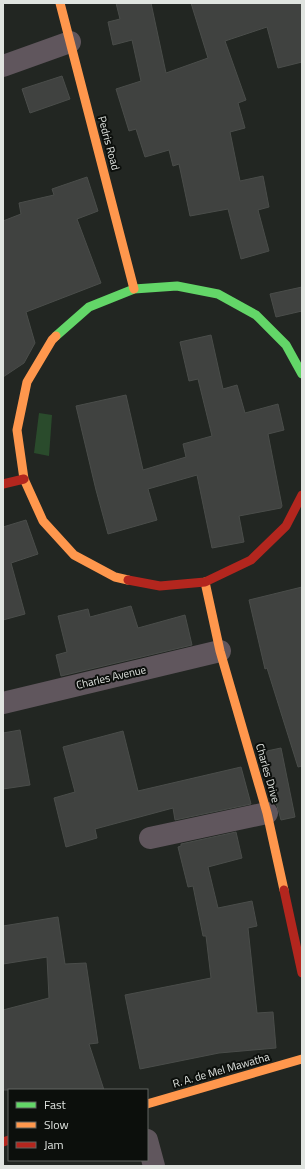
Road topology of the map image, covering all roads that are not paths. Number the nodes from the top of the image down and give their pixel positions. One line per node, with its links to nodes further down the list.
1 (60, 3): 2 (main road, Pedris Road)
2 (70, 42): 3 (street); 4 (main road, Pedris Road)
3 (3, 66)
4 (134, 289): 5 (main road); 6 (main road)
5 (302, 374)
6 (24, 479): 7 (main road); 9 (main road)
7 (3, 484)
8 (302, 495): 9 (main road)
9 (205, 582): 10 (main road, Charles Drive)
10 (220, 651): 11 (street, Charles Avenue); 12 (main road, Charles Drive)
11 (3, 703)
12 (267, 813): 13 (street); 14 (main road, Charles Drive)
13 (150, 838)
14 (302, 973)
15 (302, 1059): 16 (main road, R. A. de Mel Mawatha)
16 (148, 1104)
17 (148, 1144): 18 (street)
18 (154, 1166)

